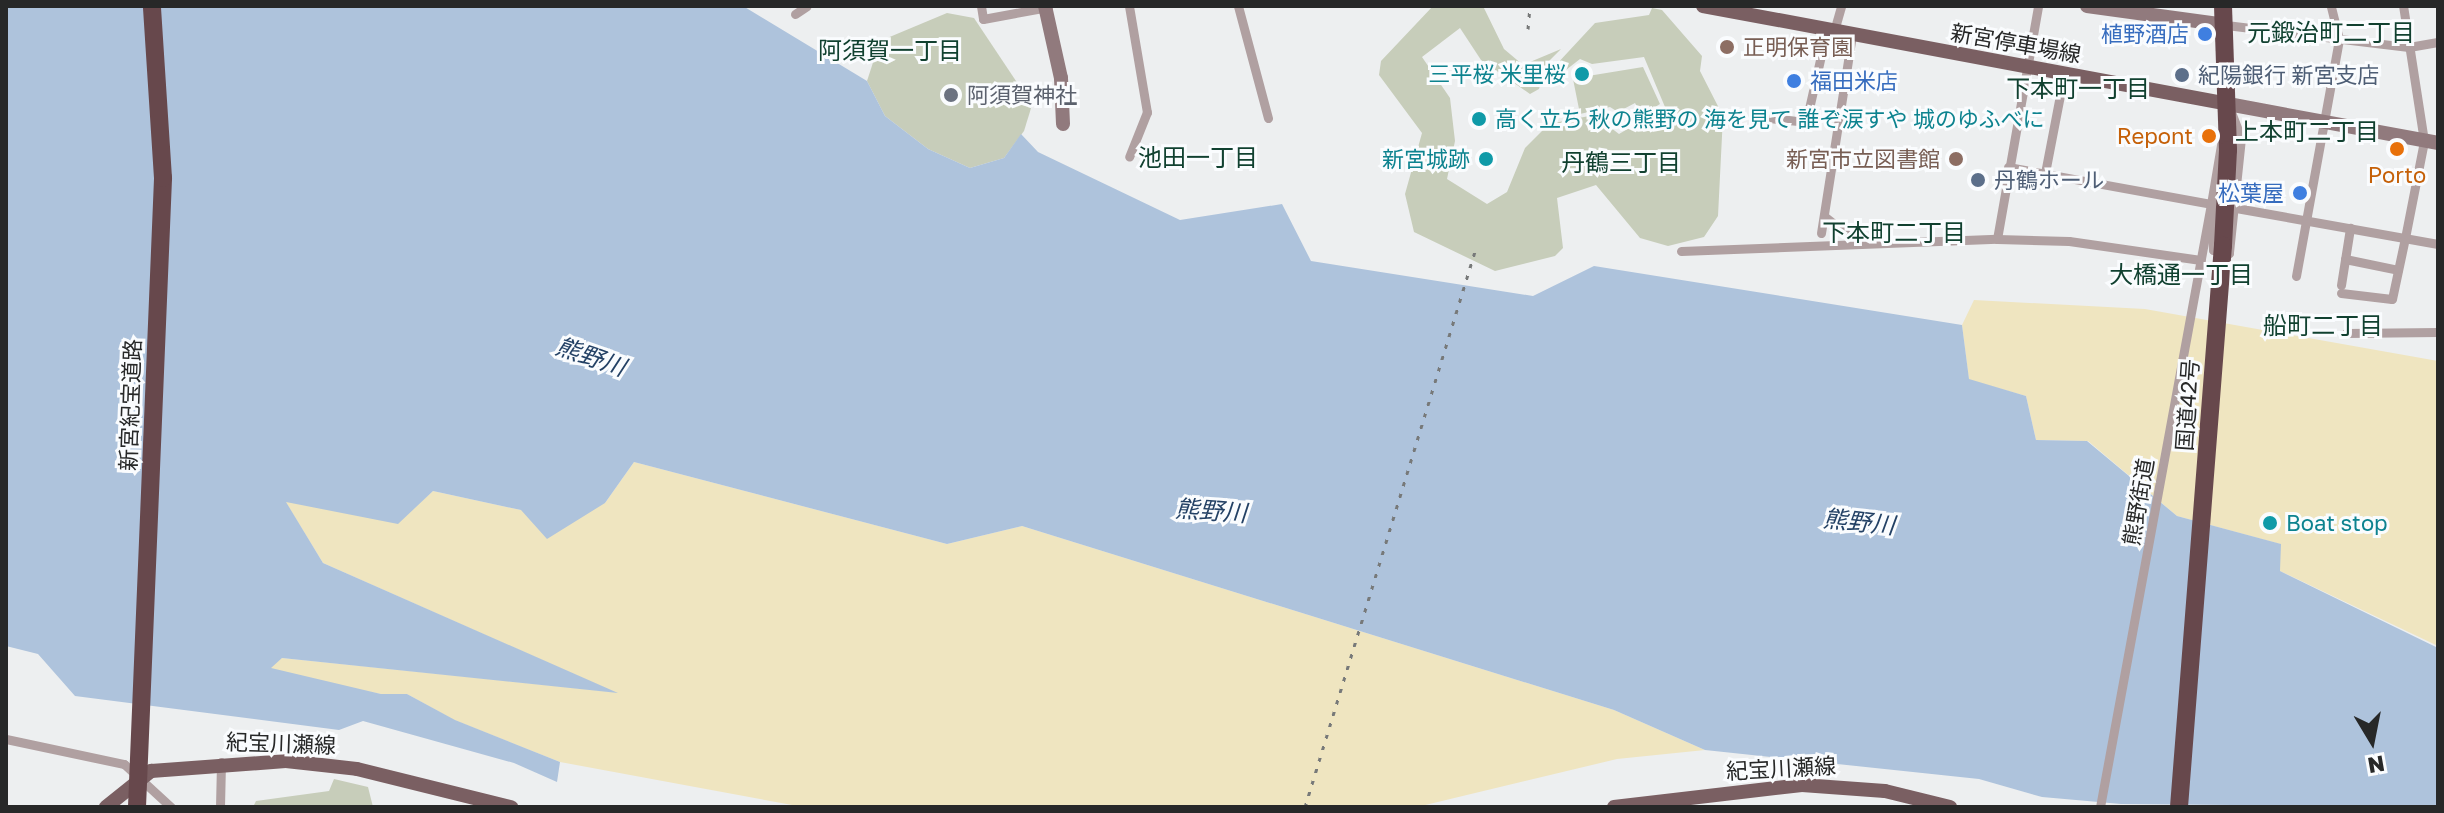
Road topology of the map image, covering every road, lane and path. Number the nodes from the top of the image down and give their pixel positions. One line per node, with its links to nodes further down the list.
1 (145, 6): 54 (highway, 新宮紀宝道路)
2 (152, 6): 54 (highway, 新宮紀宝道路, bridge)
3 (807, 6): 15 (street)
4 (981, 6): 5 (street)
5 (1047, 6): 28 (street)
6 (1129, 6): 30 (street)
7 (1238, 6): 25 (street)
8 (1703, 6): 17 (main road, 新宮停車場線)
9 (1841, 6): 17 (street)
10 (2038, 6): 22 (street)
11 (2087, 6): 16 (street)
12 (2223, 6): 16 (highway, 国道42号)
13 (2331, 6): 19 (street)
14 (2403, 6): 21 (street)
15 (795, 14)
16 (2226, 25): 19 (street); 24 (highway, 国道42号)
17 (1830, 30): 18 (main road, 新宮停車場線); 26 (street)
18 (1852, 36): 22 (main road, 新宮停車場線); 35 (street)
19 (2339, 39): 21 (street); 27 (street)
20 (2438, 42): 21 (street)
21 (2409, 47): 29 (street)
22 (2024, 67): 23 (main road, 新宮停車場線); 31 (street)
23 (2064, 74): 24 (main road, 新宮停車場線); 32 (street)
24 (2228, 104): 27 (street); 33 (street); 34 (street); 61 (highway, 国道42号, bridge)
25 (1268, 118)
26 (1769, 118)
27 (2324, 123): 29 (street); 36 (street)
28 (1063, 124)
29 (2431, 142): 39 (street)
30 (1129, 157)
31 (2008, 167): 32 (street); 40 (street)
32 (2045, 173): 33 (street)
33 (2211, 204): 34 (street); 45 (street, 熊野街道)
34 (2236, 208): 36 (street)
35 (1824, 216): 38 (street); 41 (street)
36 (2307, 220): 37 (street); 47 (street)
37 (2350, 228): 39 (street); 44 (street)
38 (1821, 233)
39 (2405, 238): 42 (street); 46 (street)
40 (1997, 239): 41 (street); 45 (street)
41 (1857, 242): 43 (street)
42 (2438, 244)
43 (1681, 251)
44 (2345, 259): 46 (street); 46 (street)
45 (2201, 262): 60 (street, 熊野街道)
46 (2398, 270)
47 (2296, 276)
48 (2438, 332): 49 (street)
49 (2346, 333)
50 (6, 739): 52 (street)
51 (221, 762): 52 (main road, 紀宝川瀬線); 56 (street); 57 (main road, 紀宝川瀬線)
52 (140, 777): 53 (main road); 55 (street)
53 (106, 807)
54 (134, 807)
55 (171, 807)
56 (220, 807)
57 (511, 807)
58 (1614, 807): 59 (main road, 紀宝川瀬線)
59 (1950, 807)
60 (2100, 807)
61 (2181, 807)

